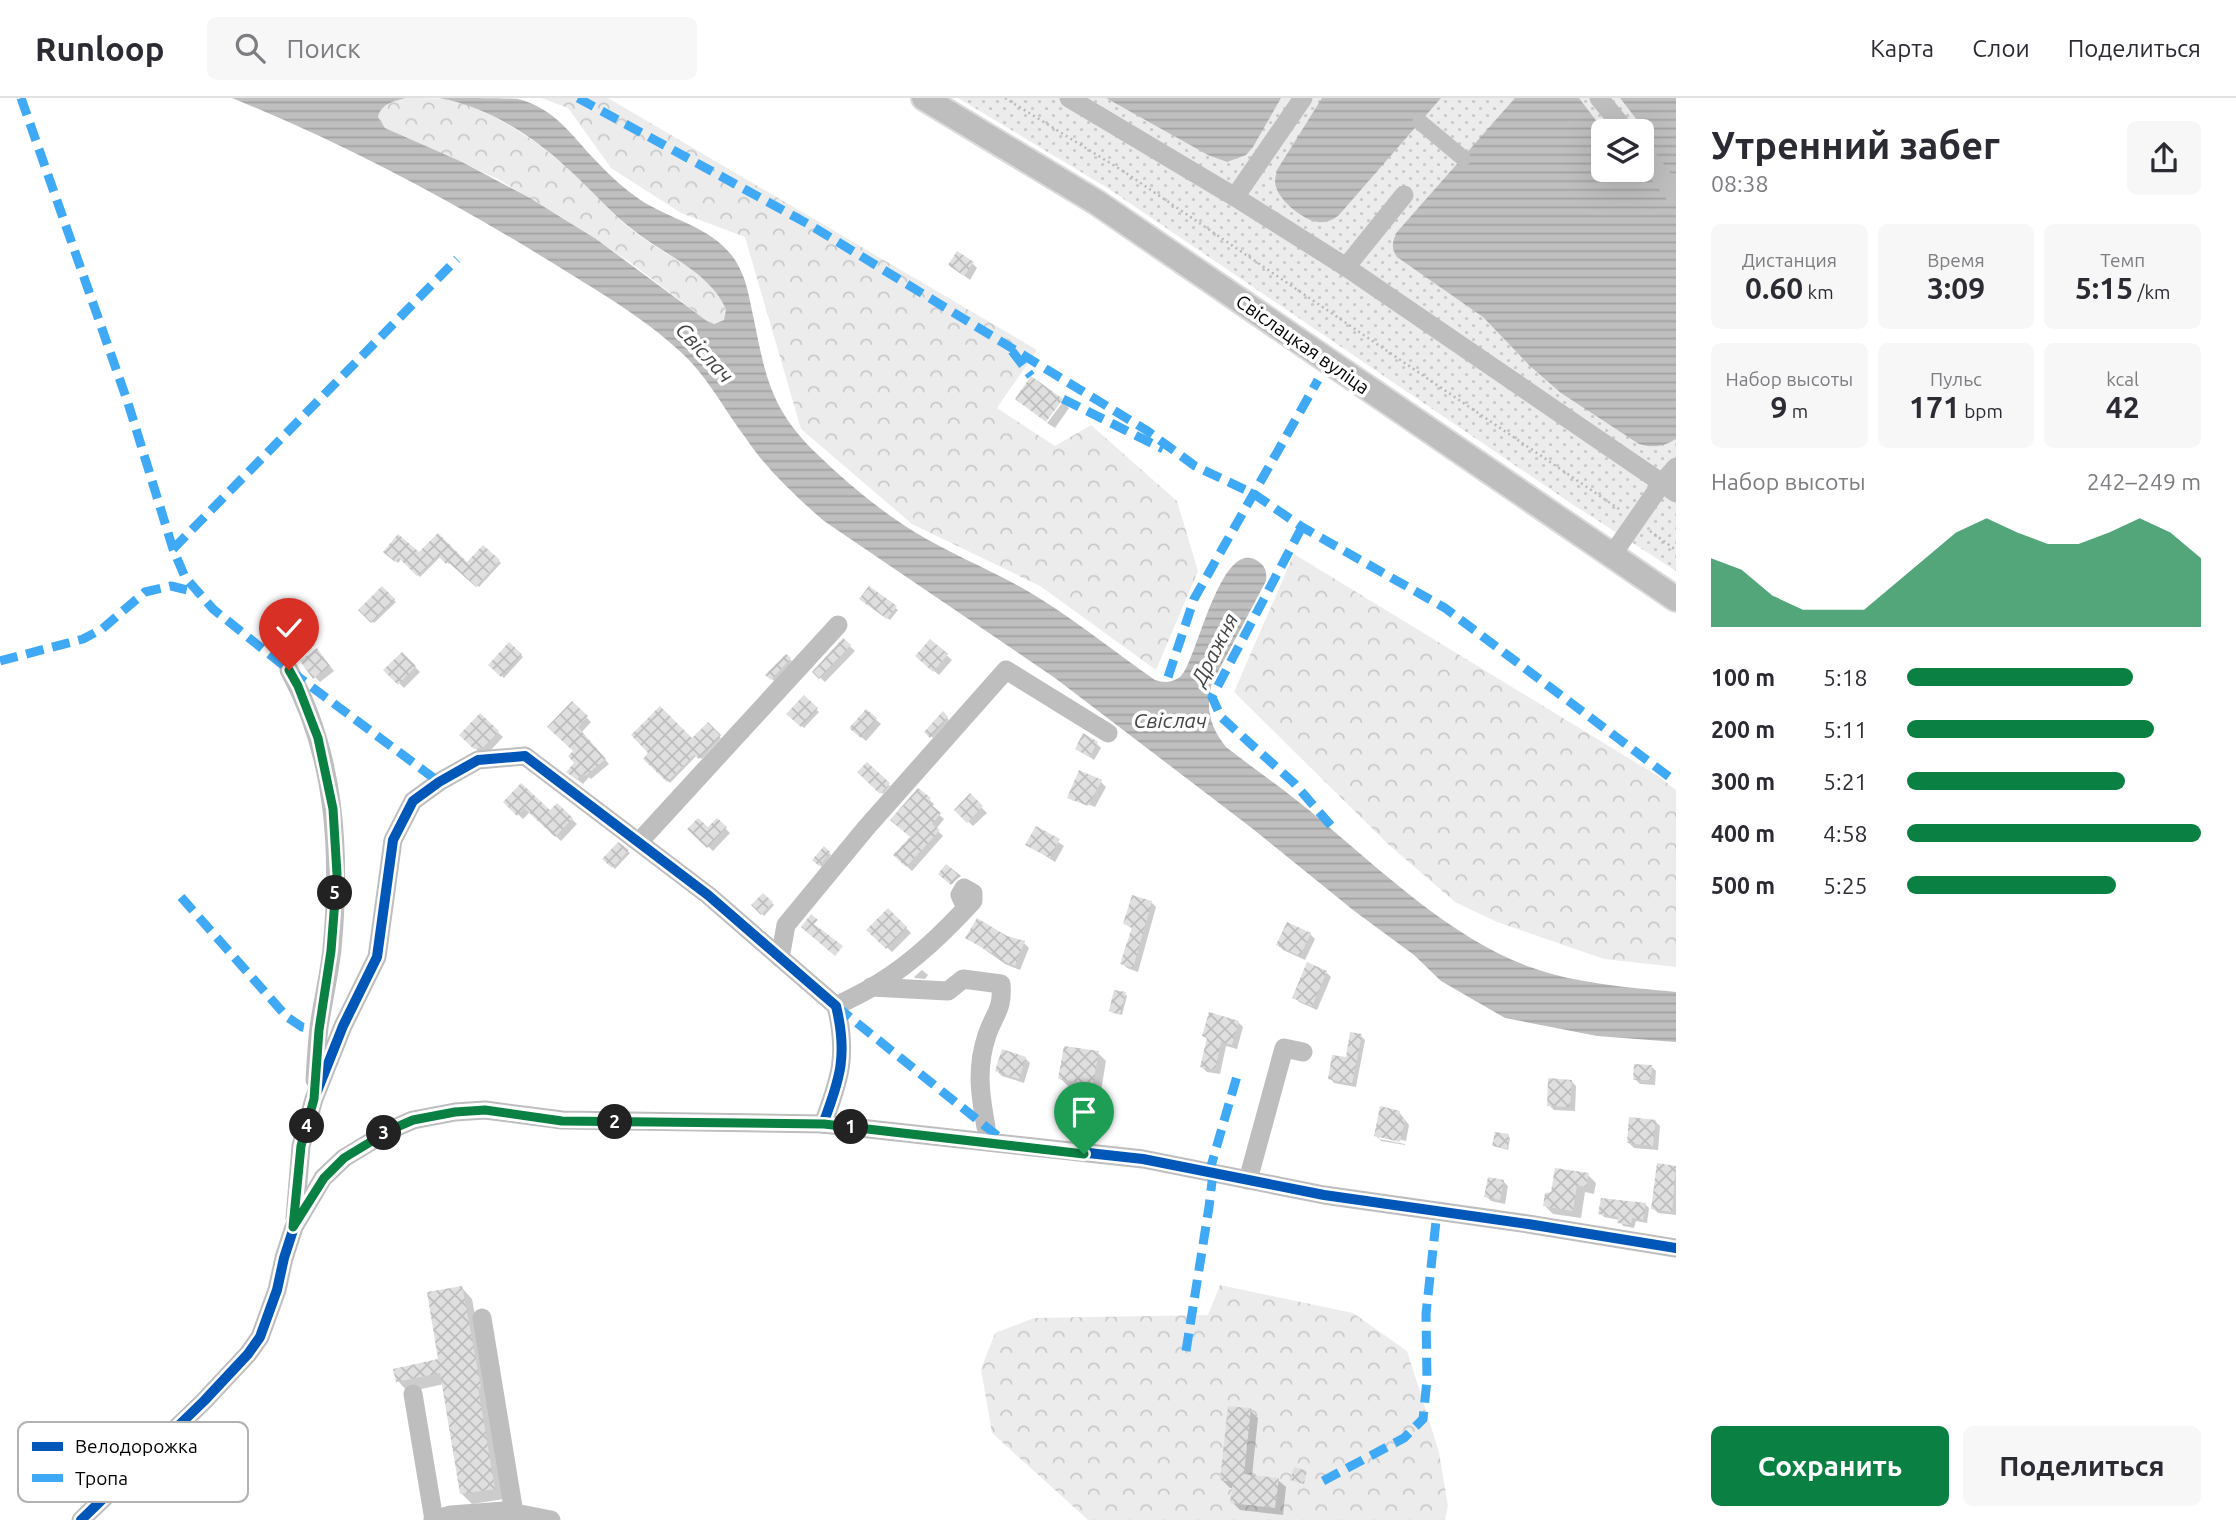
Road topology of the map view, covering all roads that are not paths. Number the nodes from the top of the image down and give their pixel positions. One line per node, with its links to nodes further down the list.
1 (924, 98): 13 (main road, Свіслацкая вуліца)
2 (1069, 98): 9 (street)
3 (1303, 98): 9 (street)
4 (1599, 98): 5 (street)
5 (1616, 119)
6 (1654, 167): 8 (street)
7 (1404, 195): 10 (street)
8 (1676, 196)
9 (1235, 197): 10 (street)
10 (1346, 267): 12 (street)
11 (1676, 467): 12 (street)
12 (1669, 488): 13 (street)
13 (1612, 555): 14 (main road, Свіслацкая вуліца)
14 (1676, 599)
15 (838, 625): 18 (street)
16 (289, 670): 24 (street)
17 (1108, 733): 20 (street)
18 (639, 842): 20 (street); 24 (street)
19 (966, 908): 21 (street)
20 (780, 958): 22 (street)
21 (871, 987): 22 (street); 26 (street)
22 (836, 1006): 25 (street)
23 (1303, 1052): 27 (street)
24 (314, 1099): 28 (street)
25 (824, 1124): 27 (street); 28 (street)
26 (986, 1127)
27 (1248, 1180): 29 (street)
28 (293, 1227): 32 (street)
29 (1676, 1248)
30 (482, 1318): 34 (street)
31 (412, 1394): 36 (street)
32 (182, 1422)
33 (100, 1502): 35 (street)
34 (514, 1513): 36 (street); 37 (street)
35 (81, 1520)
36 (434, 1520)
37 (551, 1520)

